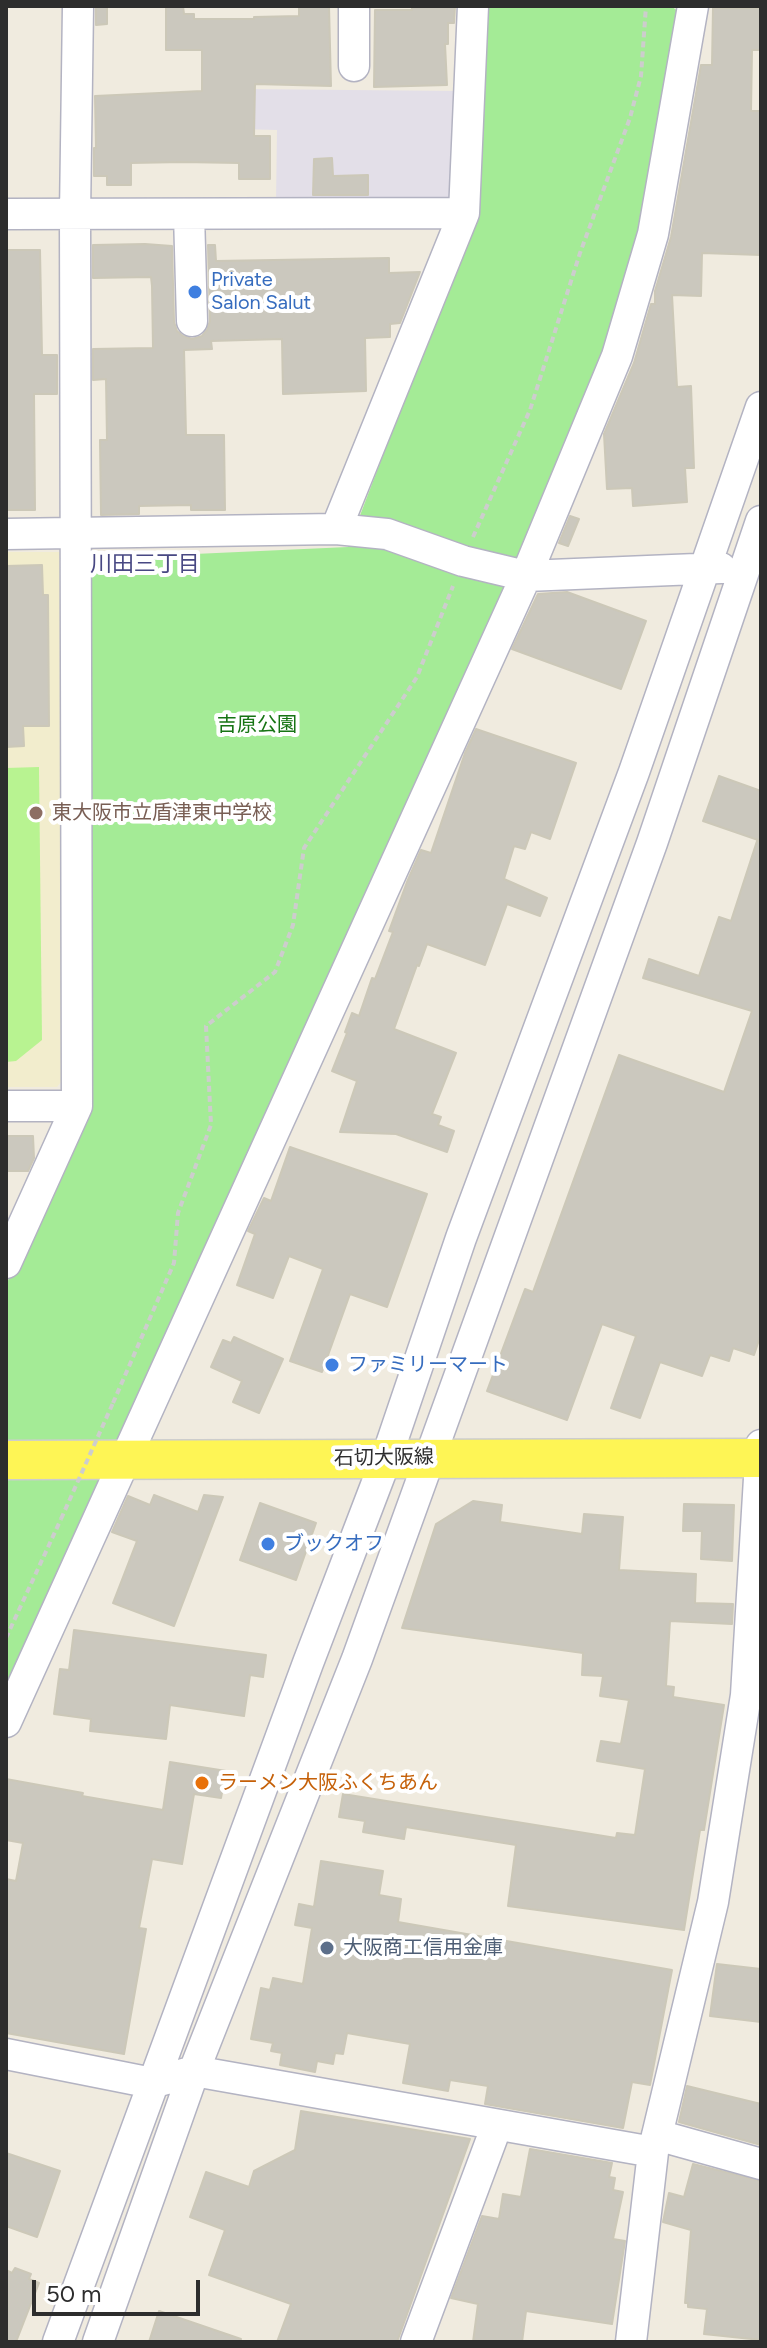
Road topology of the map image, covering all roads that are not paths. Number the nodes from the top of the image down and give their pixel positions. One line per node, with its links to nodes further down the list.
1 (78, 6): 8 (street)
2 (354, 6): 5 (street)
3 (473, 6): 6 (street)
4 (693, 6): 18 (street)
5 (354, 66)
6 (464, 213): 9 (street); 13 (street)
7 (6, 214): 8 (street)
8 (75, 214): 9 (street); 14 (street)
9 (189, 214): 10 (street)
10 (192, 321)
11 (761, 407): 17 (street)
12 (761, 521): 16 (street)
13 (336, 529): 14 (street); 18 (street)
14 (78, 533): 15 (street); 20 (street)
15 (6, 534)
16 (753, 566): 17 (street); 23 (street)
17 (704, 569): 18 (street); 25 (street)
18 (526, 576): 24 (street)
19 (6, 1106): 20 (street)
20 (77, 1106): 21 (street)
21 (6, 1263)
22 (760, 1454): 23 (main road, 石切大阪線); 27 (street)
23 (429, 1457): 25 (main road, 石切大阪線); 30 (street)
24 (125, 1459): 25 (main road, 石切大阪線); 26 (main road, 石切大阪線); 28 (street)
25 (386, 1459): 31 (street)
26 (6, 1460)
27 (754, 1696): 33 (street)
28 (6, 1722)
29 (6, 2054): 31 (street)
30 (194, 2071): 31 (street); 32 (street); 36 (street)
31 (152, 2083): 35 (street)
32 (497, 2125): 33 (street); 37 (street)
33 (655, 2144): 34 (street); 38 (street)
34 (761, 2164)
35 (58, 2342)
36 (98, 2342)
37 (416, 2342)
38 (631, 2342)

